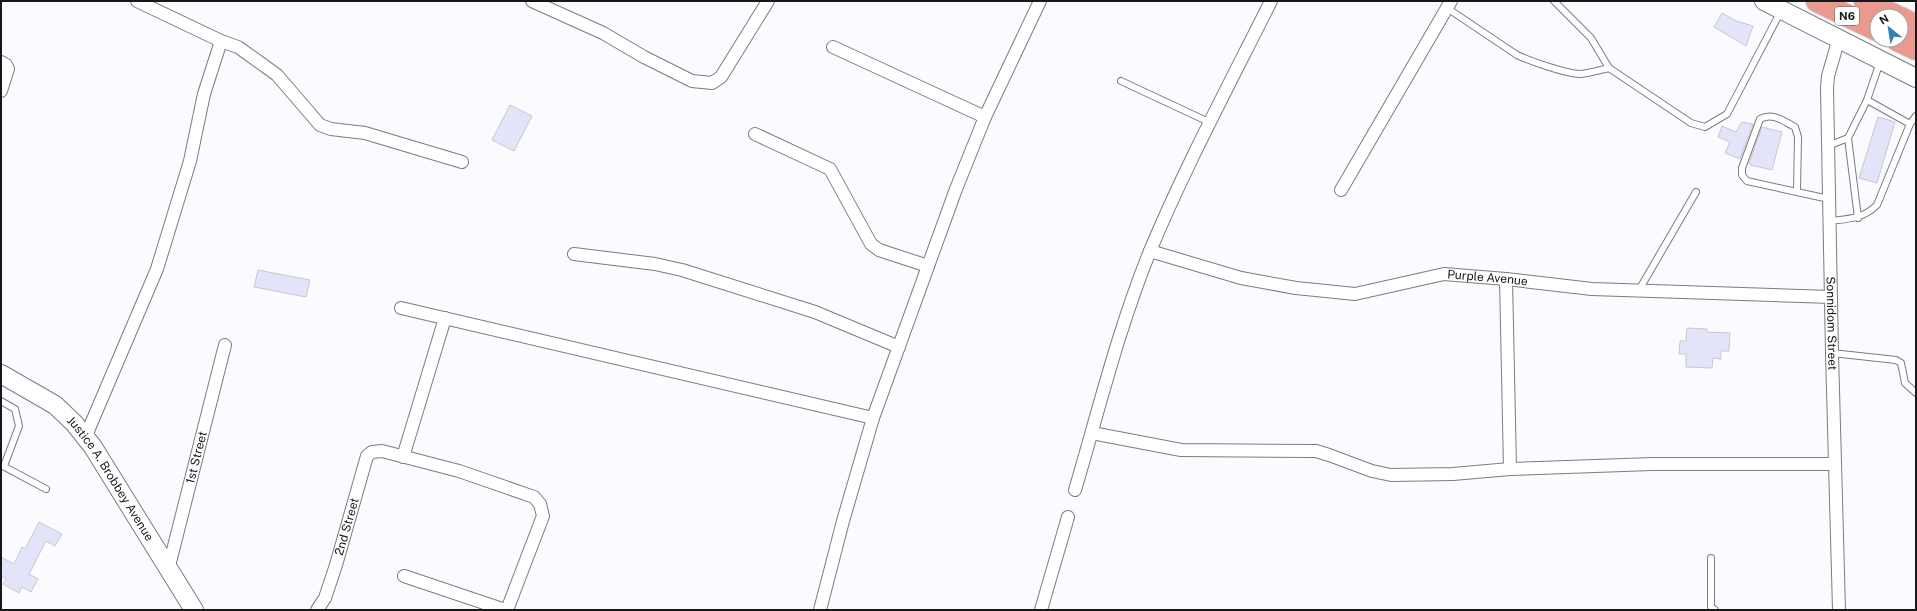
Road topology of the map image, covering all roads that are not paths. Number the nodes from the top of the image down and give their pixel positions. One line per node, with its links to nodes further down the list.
1 (137, 1): 15 (street)
2 (532, 1): 3 (street)
3 (768, 1)
4 (1040, 1): 25 (street)
5 (1271, 1): 26 (street)
6 (1554, 1): 19 (lane)
7 (1764, 1): 12 (street)
8 (1816, 1): 13 (highway, N6)
9 (1865, 1): 11 (highway, N6)
10 (1449, 4): 19 (lane); 32 (street)
11 (1879, 8)
12 (1782, 10): 14 (street); 19 (lane)
13 (1869, 26)
14 (1839, 38): 17 (street); 30 (street, Sonnidom Street)
15 (221, 41): 31 (street); 54 (street)
16 (833, 47): 25 (street)
17 (1881, 60): 20 (street); 23 (lane)
18 (1, 62): 22 (street)
19 (1609, 68)
20 (1916, 78)
21 (1121, 81): 26 (lane)
22 (1, 91)
23 (1867, 100): 27 (lane); 29 (lane)
24 (1916, 116): 27 (lane)
25 (985, 117): 40 (street)
26 (1210, 123): 38 (street)
27 (1910, 124): 36 (lane)
28 (755, 134): 40 (street)
29 (1848, 138): 30 (lane); 36 (lane)
30 (1828, 146): 35 (street, Sonnidom Street)
31 (462, 162)
32 (1341, 190)
33 (1797, 191): 33 (lane); 35 (lane)
34 (1696, 192): 42 (lane)
35 (1829, 199): 37 (street, Sonnidom Street)
36 (1858, 218): 37 (lane)
37 (1829, 222): 43 (street, Sonnidom Street)
38 (1150, 251): 41 (street, Purple Avenue); 53 (street)
39 (574, 254): 47 (street)
40 (928, 266): 47 (street)
41 (1506, 278): 42 (street, Purple Avenue); 58 (street)
42 (1639, 290): 43 (street, Purple Avenue)
43 (1831, 297): 48 (street, Sonnidom Street)
44 (401, 308): 45 (street)
45 (445, 318): 52 (street); 55 (street)
46 (225, 344): 63 (street, 1st Street)
47 (899, 347): 52 (street)
48 (1832, 353): 50 (lane); 56 (street, Sonnidom Street)
49 (1, 374): 54 (street, Justice A. Brobbey Avenue)
50 (1916, 393)
51 (1, 401): 57 (lane)
52 (873, 418): 68 (street)
53 (1092, 433): 58 (street); 60 (street)
54 (86, 438): 63 (street, Justice A. Brobbey Avenue)
55 (402, 456): 66 (street, 2nd Street); 67 (street)
56 (1835, 464): 58 (street); 71 (street, Sonnidom Street)
57 (2, 465): 59 (lane)
58 (1510, 469)
59 (46, 489)
60 (1075, 490)
61 (1068, 517): 69 (street)
62 (1711, 558): 70 (lane)
63 (168, 570): 65 (street, Justice A. Brobbey Avenue)
64 (404, 576): 67 (street)
65 (194, 610)
66 (317, 610)
67 (506, 610)
68 (820, 610)
69 (1042, 610)
70 (1715, 610)
71 (1839, 610)

